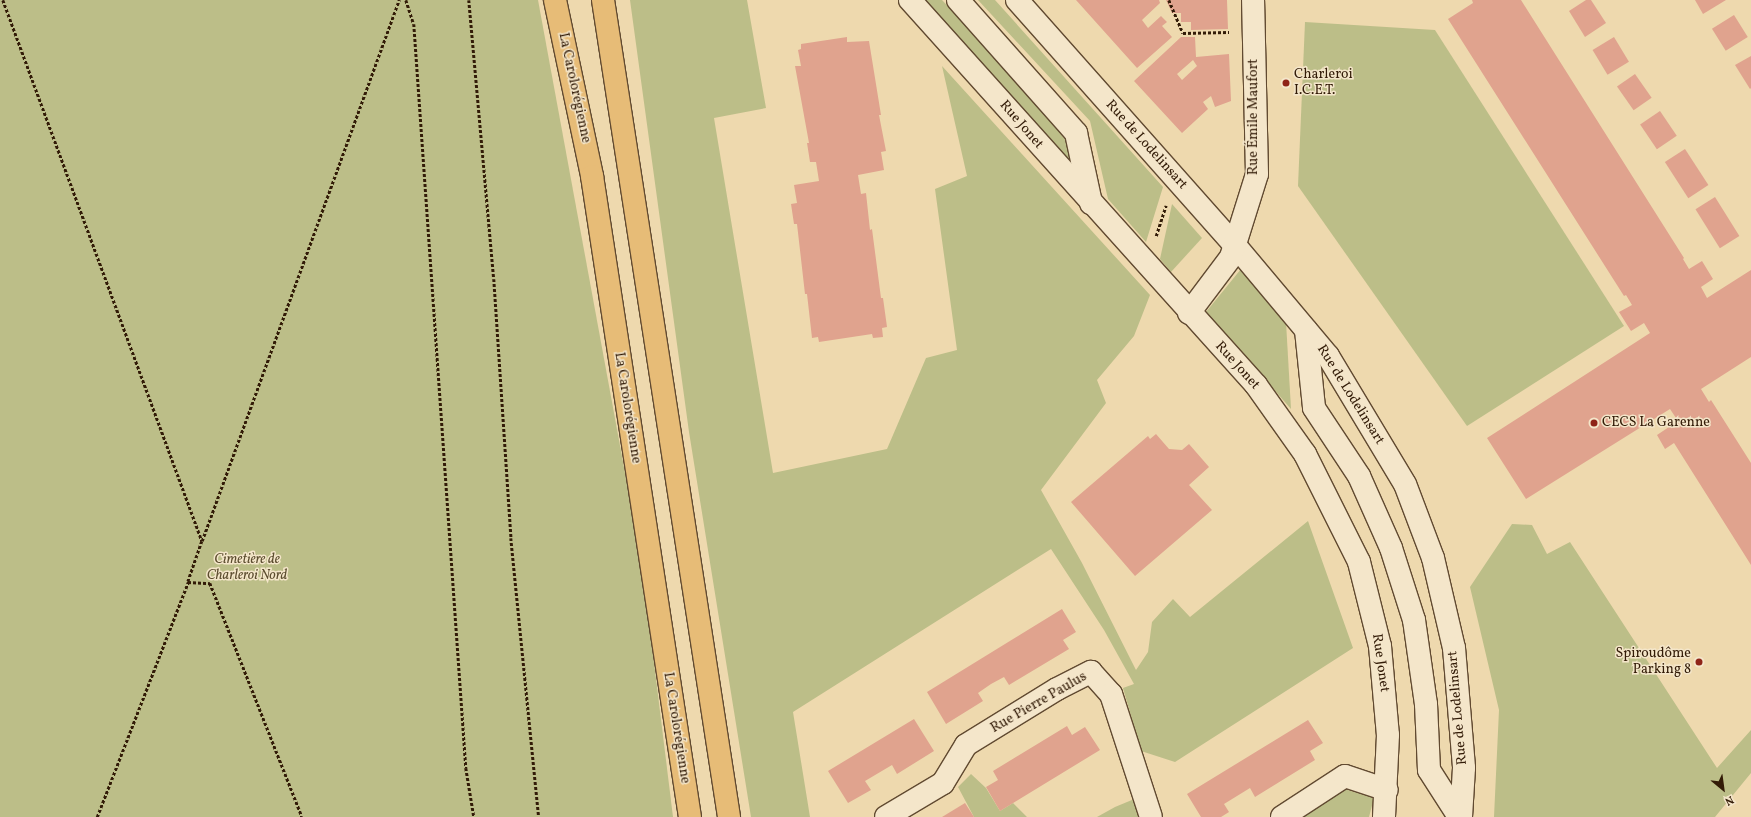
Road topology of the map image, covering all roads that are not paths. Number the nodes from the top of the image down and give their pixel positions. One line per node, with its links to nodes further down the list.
1 (555, 0): 12 (highway, La Carolorégienne)
2 (603, 0): 13 (highway)
3 (910, 0): 7 (street, Rue Jonet)
4 (958, 0): 7 (street)
5 (1017, 0): 8 (street, Rue de Lodelinsart)
6 (1253, 0): 8 (street, Rue Émile Maufort)
7 (1092, 205): 9 (street, Rue Jonet)
8 (1234, 244): 9 (street, Rue Émile Maufort); 10 (street, Rue de Lodelinsart)
9 (1189, 313): 11 (street, Rue Jonet)
10 (1306, 330): 18 (street); 18 (street, Rue de Lodelinsart)
11 (1387, 790): 16 (street); 17 (street, Rue Jonet)
12 (690, 817)
13 (730, 817)
14 (886, 817): 15 (street, Rue Pierre Paulus)
15 (1151, 817)
16 (1282, 817)
17 (1384, 817)
18 (1460, 817)

